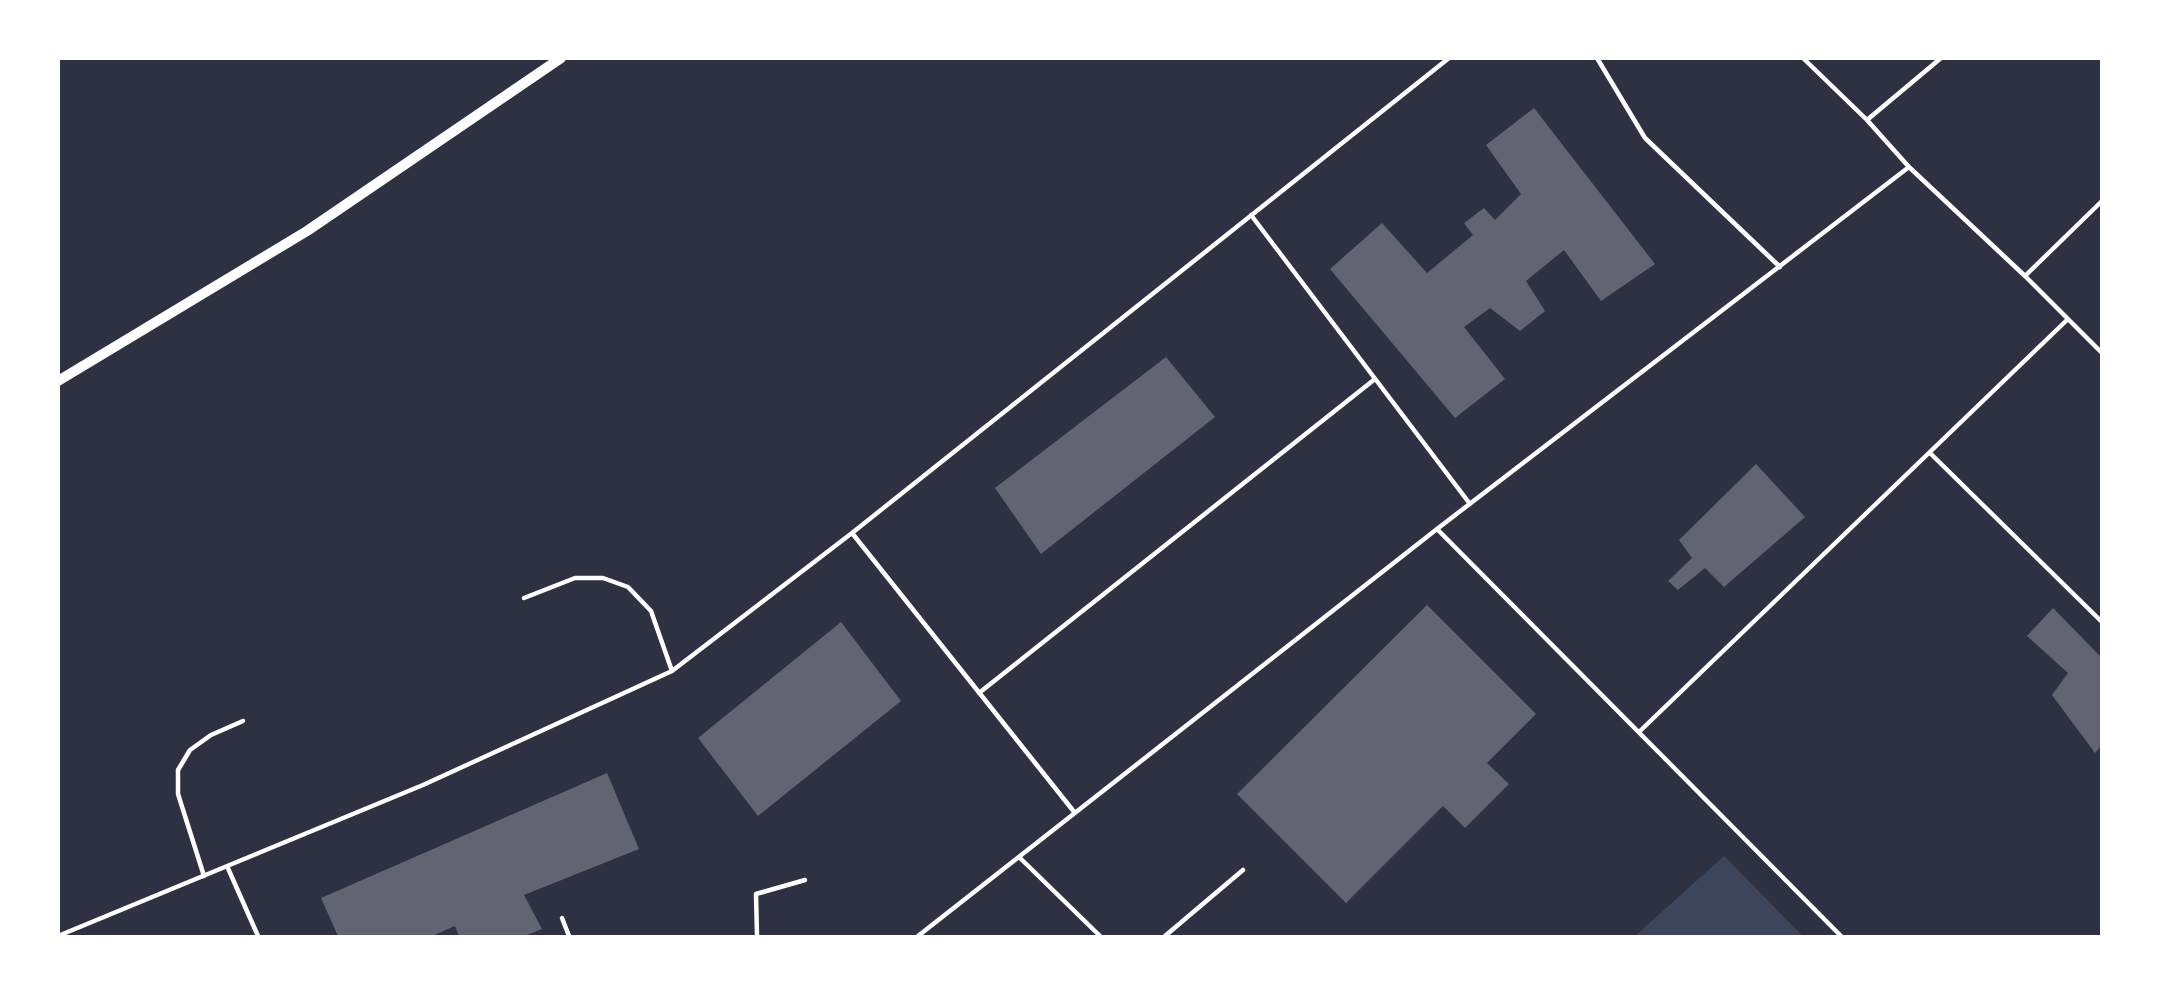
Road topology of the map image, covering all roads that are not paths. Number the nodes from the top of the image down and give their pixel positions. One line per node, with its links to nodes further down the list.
1 (561, 58): 15 (street)
2 (1449, 58): 9 (lane)
3 (1597, 58): 10 (lane)
4 (1803, 58): 6 (lane)
5 (1941, 58): 6 (lane)
6 (1867, 120): 7 (lane)
7 (1909, 167): 10 (lane); 11 (lane)
8 (2102, 201): 11 (lane)
9 (1251, 215): 14 (lane); 19 (lane)
10 (1780, 267): 17 (lane)
11 (2025, 276): 12 (lane)
12 (2068, 319): 13 (lane); 16 (lane)
13 (2102, 353)
14 (1375, 379): 17 (lane); 23 (lane)
15 (58, 381)
16 (1930, 453): 21 (lane); 25 (lane)
17 (1470, 504): 18 (lane)
18 (1437, 529): 25 (lane); 26 (lane)
19 (852, 533): 22 (lane); 23 (lane)
20 (524, 598): 22 (lane)
21 (2102, 622)
22 (672, 670): 28 (lane)
23 (979, 693): 26 (lane)
24 (243, 721): 30 (lane)
25 (1639, 732): 40 (lane)
26 (1075, 813): 27 (lane)
27 (1018, 857): 37 (lane); 38 (lane)
28 (227, 866): 30 (lane); 34 (lane)
29 (1243, 870): 39 (lane)
30 (204, 876): 33 (lane)
31 (805, 880): 36 (lane)
32 (562, 918): 35 (lane)
33 (58, 936)
34 (258, 936)
35 (569, 936)
36 (757, 936)
37 (918, 936)
38 (1100, 936)
39 (1165, 936)
40 (1841, 936)

